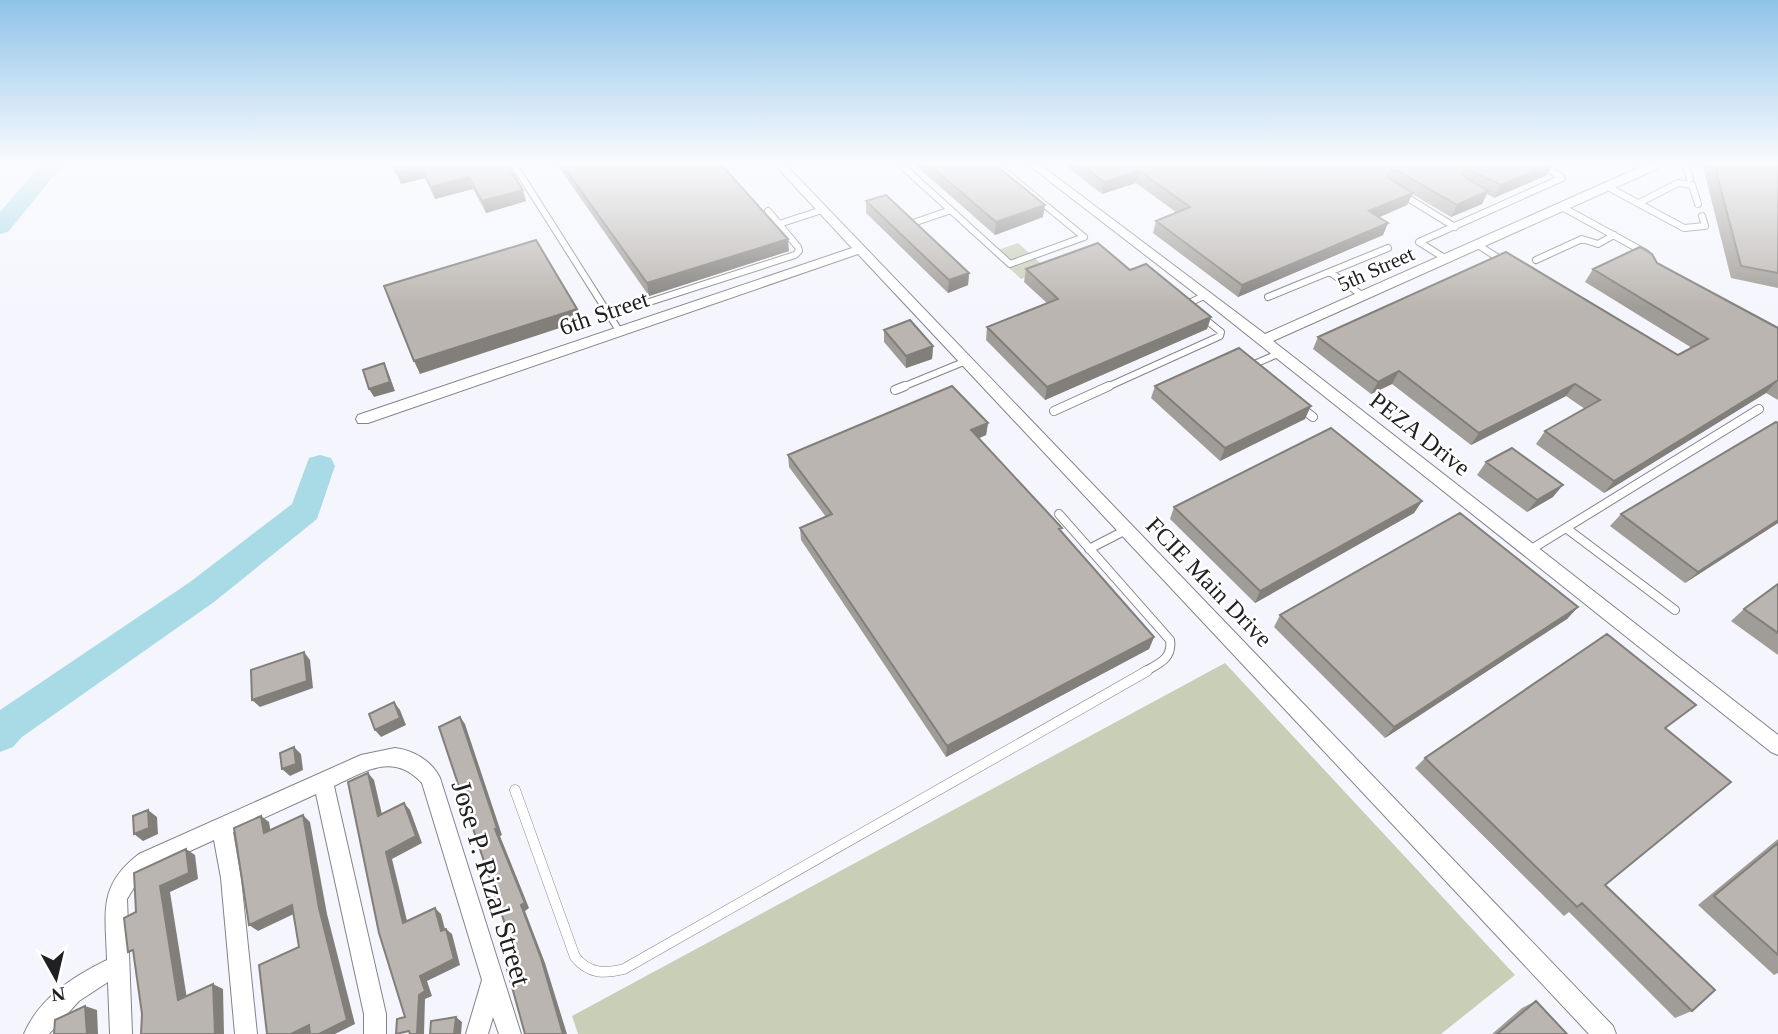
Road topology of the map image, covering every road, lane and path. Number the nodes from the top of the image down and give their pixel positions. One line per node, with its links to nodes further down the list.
1 (543, 211): 29 (lane)
2 (768, 211): 15 (lane)
3 (822, 211): 15 (lane); 20 (street, FCIE Main Drive)
4 (947, 211): 14 (lane)
5 (952, 211): 6 (lane)
6 (1053, 211)
7 (1095, 211): 26 (street, PEZA Drive)
8 (1430, 211): 16 (lane)
9 (1489, 211): 16 (lane)
10 (1553, 211): 18 (street, 5th Street)
11 (1571, 211): 17 (lane)
12 (1654, 211): 13 (lane)
13 (1702, 216)
14 (913, 223)
15 (779, 224): 29 (lane)
16 (1455, 226): 22 (lane)
17 (1614, 235): 21 (lane); 23 (lane)
18 (1478, 245): 22 (street, 5th Street); 24 (lane)
19 (1388, 248): 25 (lane)
20 (859, 250): 30 (street, 6th Street); 34 (street, FCIE Main Drive)
21 (1652, 258)
22 (1446, 259): 27 (street, 5th Street)
23 (1536, 260)
24 (1511, 266)
25 (1329, 272): 27 (lane); 28 (lane)
26 (1206, 295): 31 (street, PEZA Drive); 40 (lane)
27 (1363, 296): 31 (street, 5th Street)
28 (1268, 297)
29 (609, 315): 30 (lane)
30 (620, 332): 42 (street, 6th Street)
31 (1264, 340): 32 (street, PEZA Drive)
32 (1280, 353): 35 (lane); 47 (street, PEZA Drive)
33 (1241, 359): 35 (lane)
34 (965, 361): 37 (lane); 45 (street, FCIE Main Drive)
35 (1250, 366): 36 (lane)
36 (1261, 374)
37 (895, 390)
38 (1292, 400): 41 (lane)
39 (1759, 409): 44 (lane)
40 (1054, 411)
41 (1313, 417)
42 (363, 419)
43 (1059, 514): 46 (lane)
44 (1566, 527): 47 (lane); 48 (lane)
45 (1126, 530): 46 (lane); 61 (street, FCIE Main Drive)
46 (1089, 549): 51 (lane)
47 (1530, 550): 49 (street, PEZA Drive)
48 (1675, 610)
49 (1778, 746)
50 (323, 782): 52 (street); 54 (street, Jose P. Rizal Street); 58 (street)
51 (515, 790)
52 (222, 827): 53 (street); 57 (street)
53 (118, 966): 55 (street); 56 (street)
54 (493, 981): 59 (street); 60 (street, Jose P. Rizal Street)
55 (35, 1034)
56 (121, 1034)
57 (246, 1034)
58 (375, 1034)
59 (477, 1034)
60 (510, 1034)
61 (1605, 1034)

